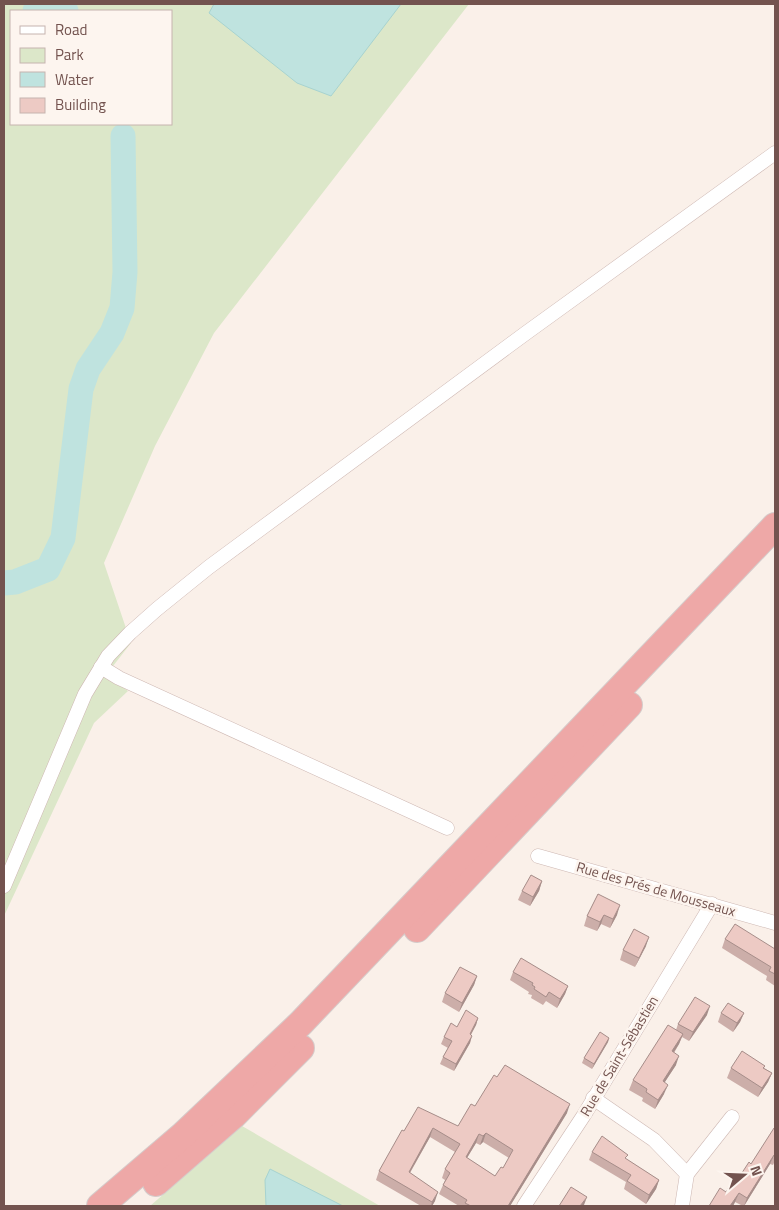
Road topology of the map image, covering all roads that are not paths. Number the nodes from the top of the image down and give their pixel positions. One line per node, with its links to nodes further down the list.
1 (775, 153): 4 (street)
2 (775, 526): 13 (highway)
3 (775, 551): 14 (highway)
4 (101, 666): 5 (street); 7 (street)
5 (447, 828)
6 (538, 856): 8 (street, Rue des Prés de Mousseaux)
7 (4, 886)
8 (712, 904): 9 (street, Rue des Prés de Mousseaux); 10 (street, Rue de Saint-Sébastien)
9 (775, 923)
10 (593, 1098): 12 (street); 15 (street, Rue de Saint-Sébastien)
11 (732, 1117): 12 (street)
12 (686, 1174): 16 (street)
13 (100, 1206)
14 (128, 1206)
15 (524, 1206)
16 (682, 1206)

